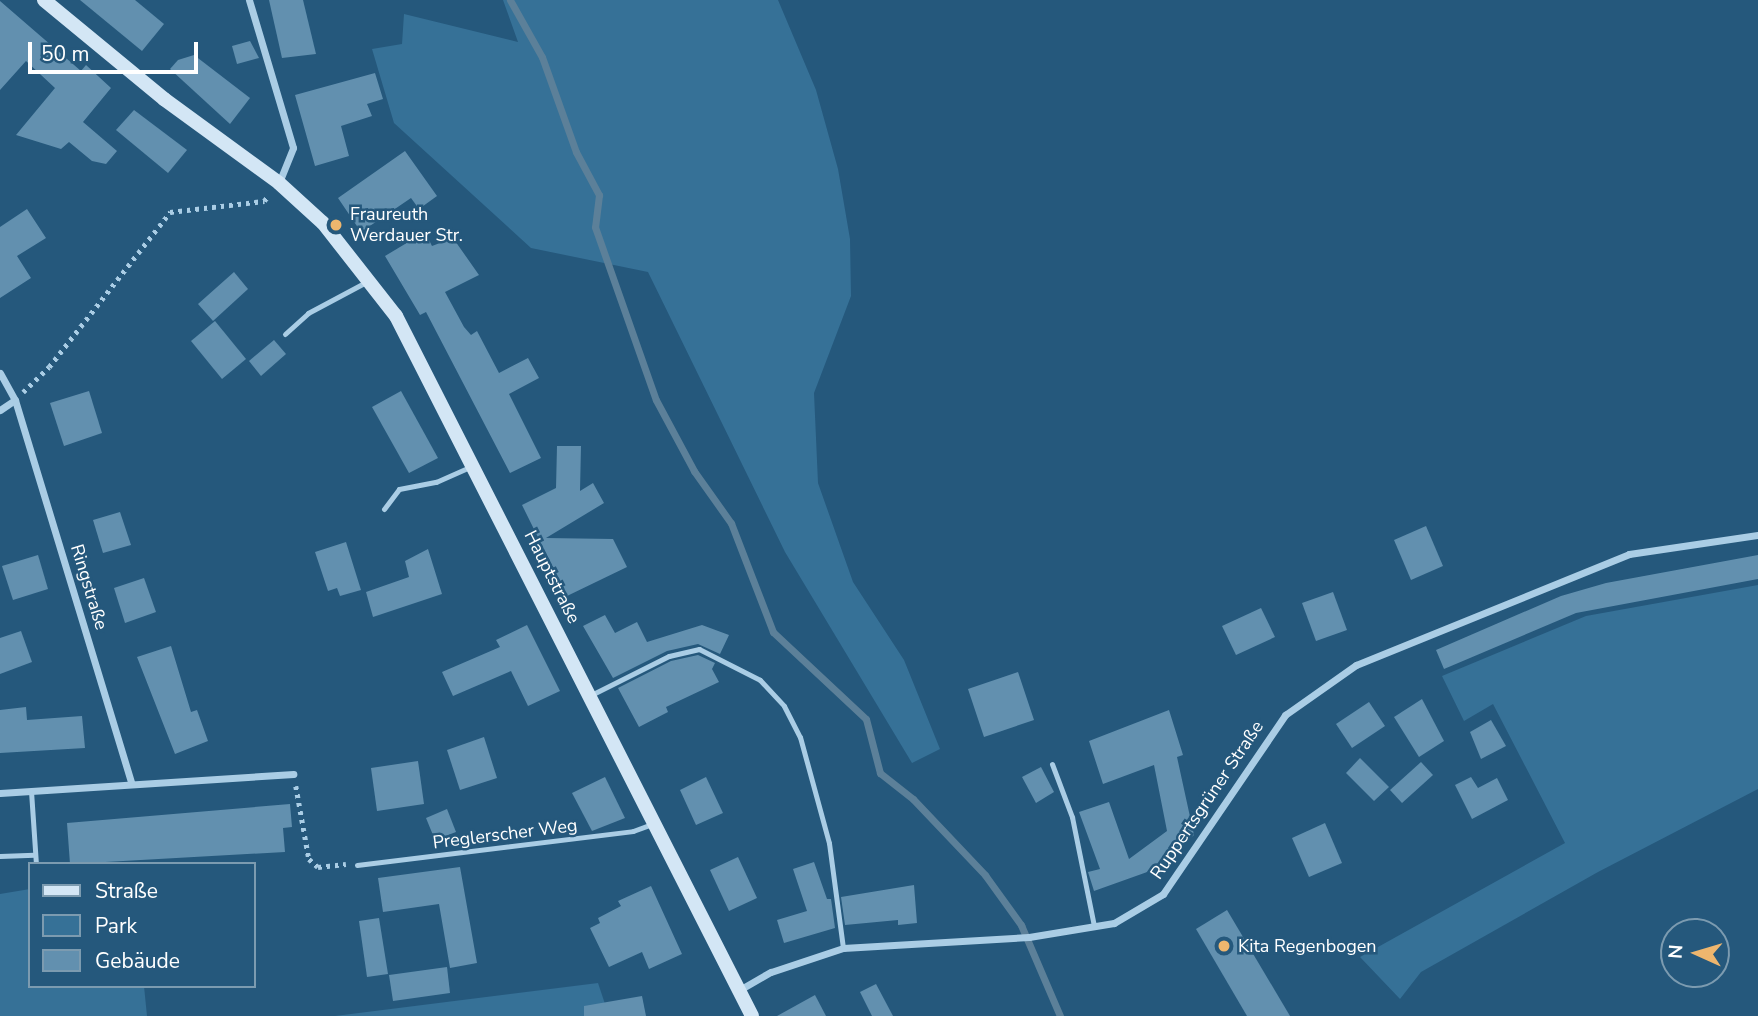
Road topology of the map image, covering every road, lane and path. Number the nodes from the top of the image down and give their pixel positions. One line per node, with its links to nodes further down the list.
1 (44, 0): 3 (main road, Hauptstraße)
2 (249, 0): 3 (street)
3 (279, 183): 4 (main road, Hauptstraße); 7 (path)
4 (368, 281): 5 (lane); 9 (main road, Hauptstraße)
5 (285, 334)
6 (0, 373): 7 (street, Ringstraße)
7 (15, 400): 8 (street); 15 (street, Ringstraße)
8 (0, 410)
9 (472, 465): 10 (lane); 12 (main road, Hauptstraße)
10 (384, 509)
11 (1758, 535): 23 (street, Ruppertsgrüner Straße)
12 (591, 695): 18 (main road, Hauptstraße); 24 (lane)
13 (1052, 764): 23 (lane)
14 (293, 774): 15 (street); 22 (path)
15 (132, 784): 16 (street)
16 (31, 791): 17 (street); 19 (lane)
17 (0, 793)
18 (655, 822): 22 (lane, Preglerscher Weg); 25 (main road, Hauptstraße)
19 (34, 855): 20 (lane); 21 (lane)
20 (0, 856)
21 (36, 862)
22 (357, 865)
23 (1094, 926): 24 (street, Ruppertsgrüner Straße)
24 (844, 948): 25 (street, Ruppertsgrüner Straße)
25 (741, 989): 26 (main road, Hauptstraße)
26 (752, 1016)

